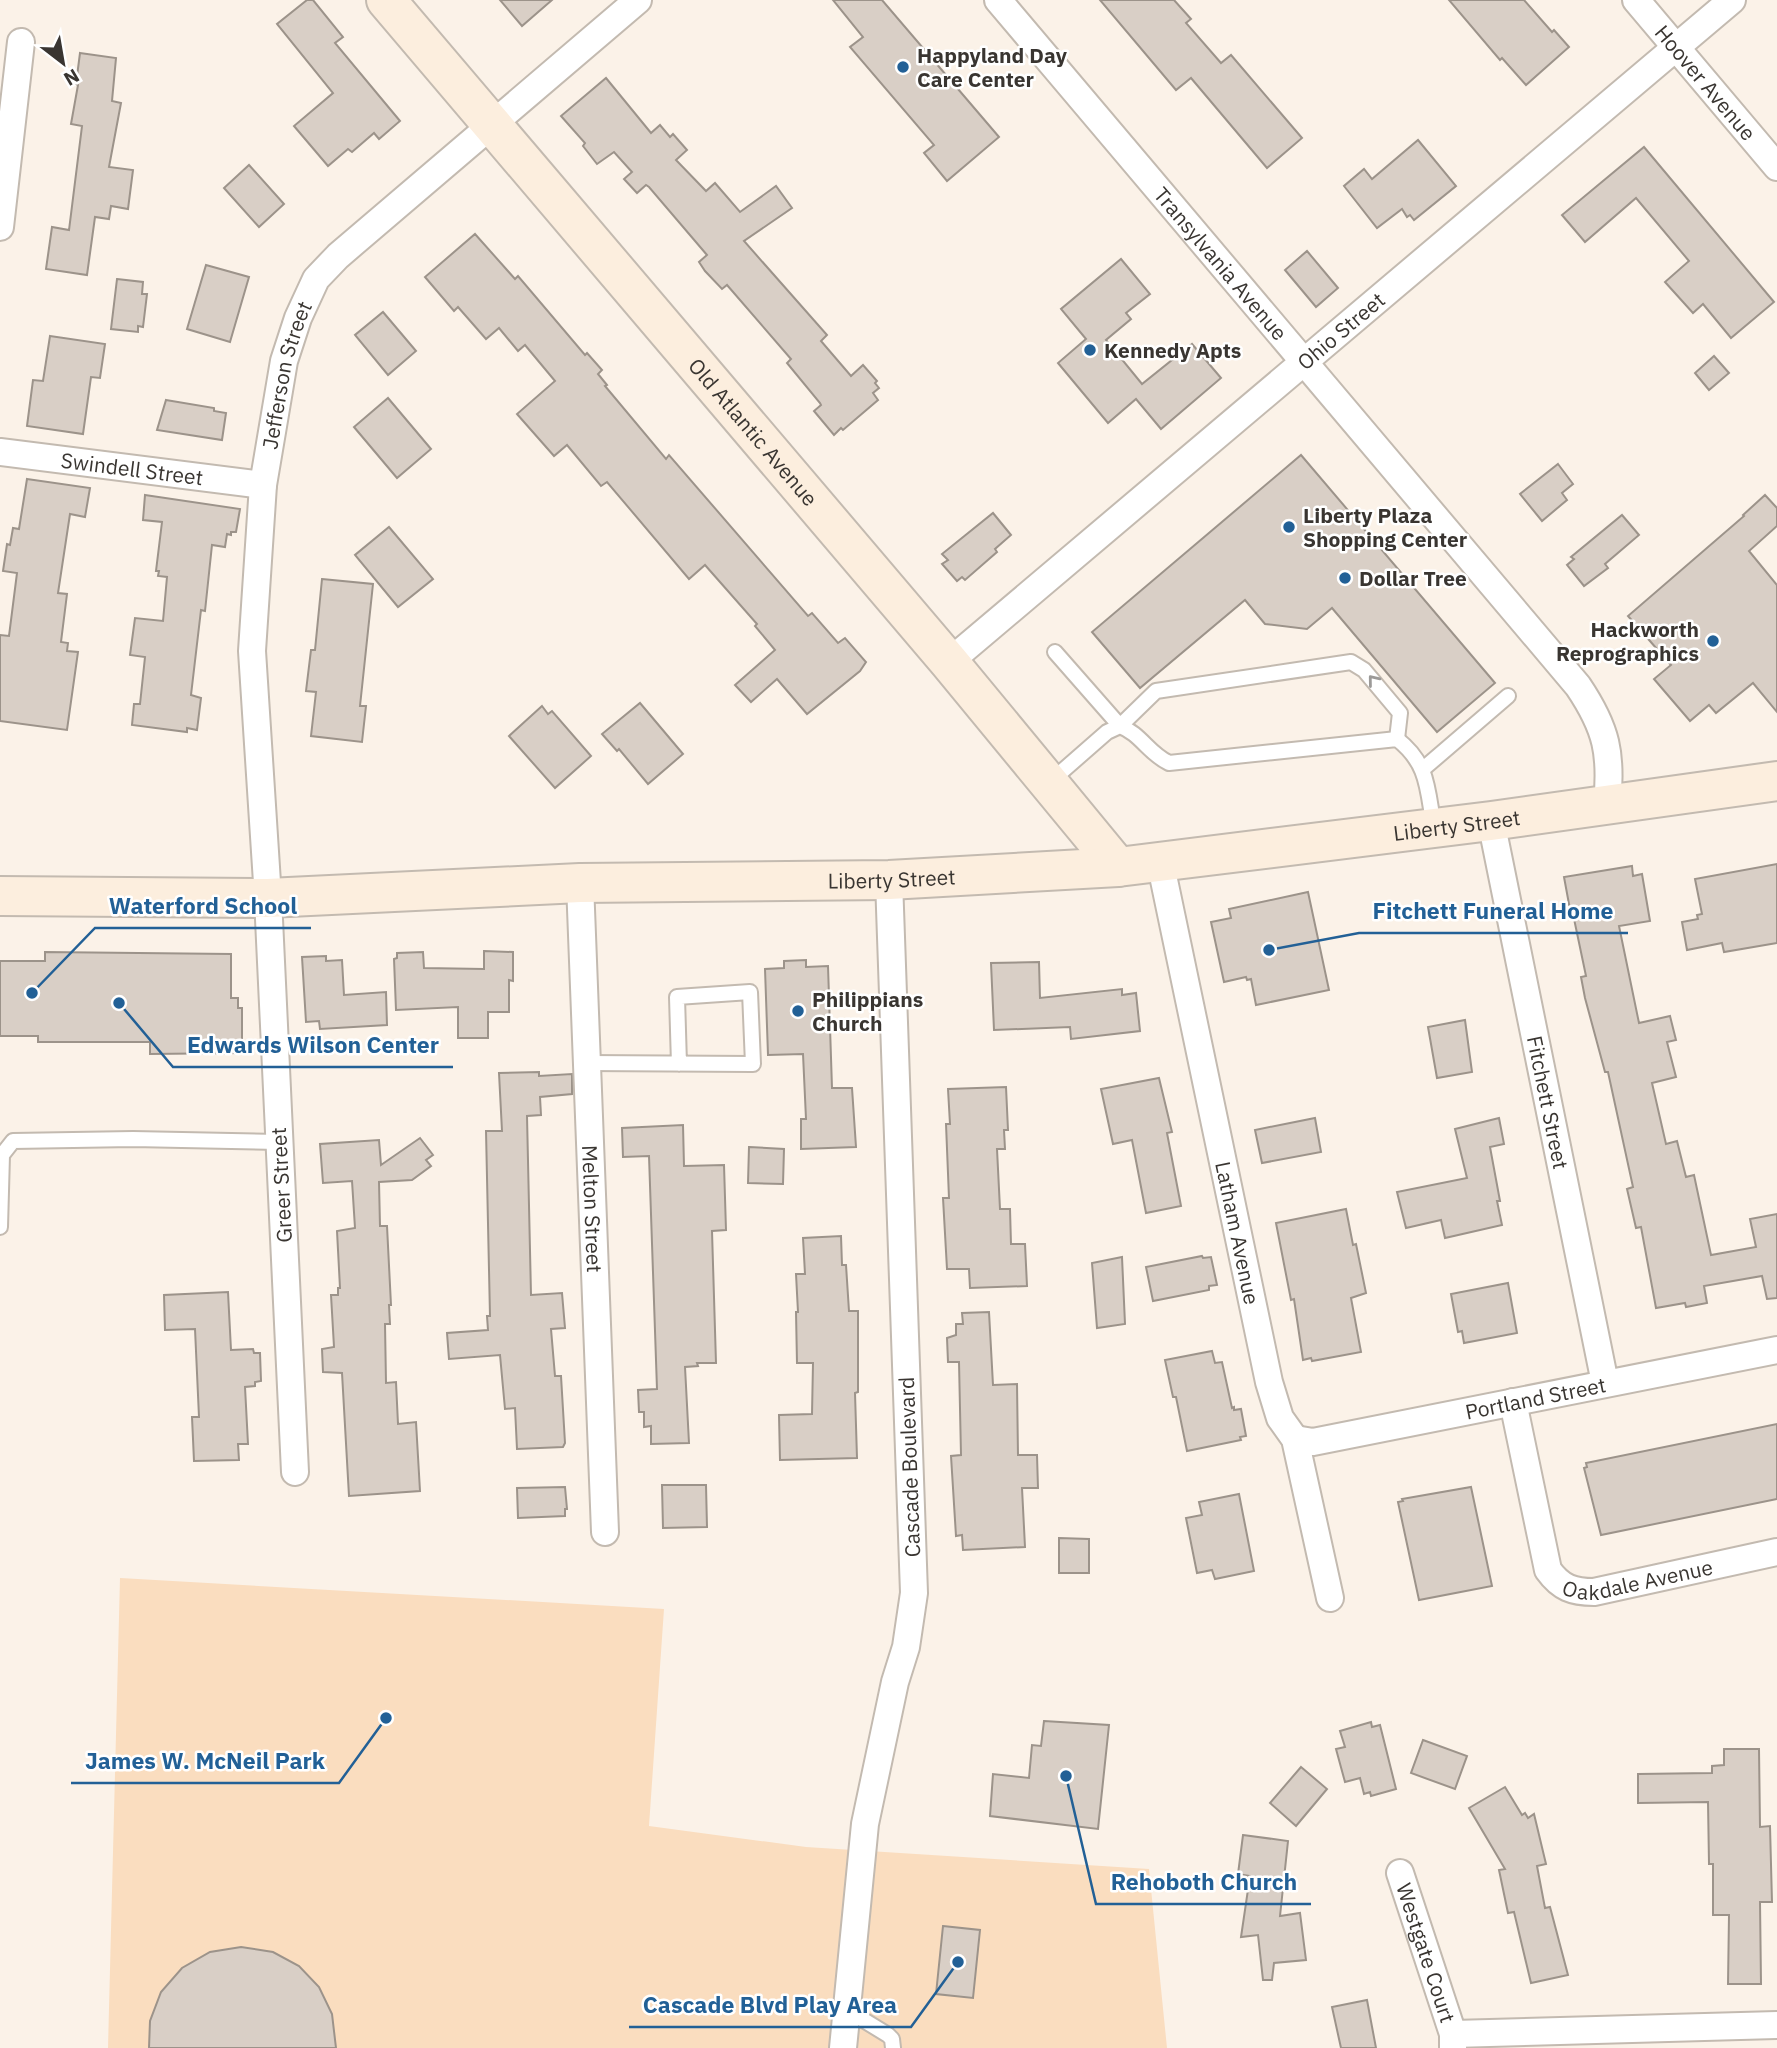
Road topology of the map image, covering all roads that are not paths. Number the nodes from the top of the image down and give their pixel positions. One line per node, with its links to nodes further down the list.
1 (386, 0): 8 (main road, Old Atlantic Avenue)
2 (638, 0): 8 (street, Jefferson Street)
3 (999, 0): 11 (street, Transylvania Avenue)
4 (1636, 0): 7 (street, Hoover Avenue)
5 (1732, 0): 7 (street, Ohio Street)
6 (21, 43): 10 (street)
7 (1676, 47): 9 (street, Hoover Avenue); 11 (street, Ohio Street)
8 (493, 124): 13 (street, Jefferson Street); 15 (main road, Old Atlantic Avenue)
9 (1777, 167)
10 (0, 227)
11 (1305, 363): 15 (street, Ohio Street); 22 (street, Transylvania Avenue)
12 (0, 452): 13 (street, Swindell Street)
13 (263, 485): 30 (street, Jefferson Street)
14 (1055, 652): 17 (lane)
15 (949, 662): 21 (main road, Old Atlantic Avenue)
16 (1508, 696): 19 (lane)
17 (1121, 726): 18 (lane); 18 (lane, one-way to 17); 21 (lane)
18 (1397, 738): 19 (lane)
19 (1423, 769): 24 (lane)
20 (1777, 781): 22 (main road, Liberty Street)
21 (1049, 783): 26 (main road, Old Atlantic Avenue)
22 (1607, 805): 23 (main road, Liberty Street)
23 (1491, 821): 24 (main road, Liberty Street); 36 (street, Fitchett Street)
24 (1434, 828): 25 (main road, Liberty Street)
25 (1160, 861): 26 (main road, Liberty Street); 38 (street, Latham Avenue)
26 (1118, 867): 27 (main road, Liberty Street)
27 (889, 880): 28 (main road, Liberty Street); 44 (street, Cascade Boulevard)
28 (580, 883): 30 (main road, Liberty Street); 31 (street, Melton Street)
29 (0, 896): 30 (main road, Liberty Street)
30 (268, 898): 33 (street, Greer Street)
31 (586, 1063): 32 (lane); 40 (street, Melton Street)
32 (679, 1064): 32 (lane)
33 (279, 1142): 34 (lane); 39 (street, Greer Street)
34 (0, 1227)
35 (1777, 1350): 36 (street, Portland Street)
36 (1605, 1383): 37 (street, Portland Street)
37 (1513, 1402): 38 (street, Portland Street); 41 (street, Oakdale Avenue)
38 (1295, 1439): 42 (street, Latham Avenue)
39 (295, 1472)
40 (605, 1532)
41 (1777, 1552)
42 (1330, 1598)
43 (1400, 1873): 46 (street, Westgate Court)
44 (847, 2010): 47 (street, Cascade Boulevard); 48 (lane)
45 (1777, 2025): 46 (street)
46 (1453, 2041)
47 (843, 2048)
48 (893, 2048)

